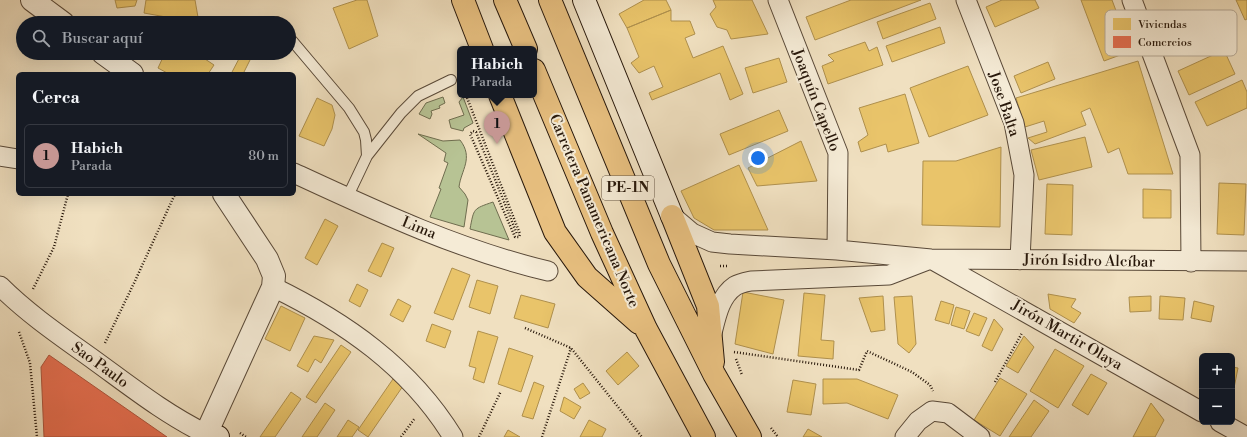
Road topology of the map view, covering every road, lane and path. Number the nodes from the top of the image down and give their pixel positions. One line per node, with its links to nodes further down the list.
1 (32, 0): 10 (street)
2 (463, 0): 12 (highway)
3 (505, 0): 13 (highway)
4 (550, 0): 49 (highway, PE-1N)
5 (584, 0): 29 (street)
6 (778, 0): 31 (street, Joaquín Capello)
7 (966, 0): 33 (street, Jose Balta)
8 (1132, 0): 9 (street)
9 (1136, 10)
10 (54, 16)
11 (296, 45): 22 (lane)
12 (481, 46)
13 (525, 46)
14 (1153, 56): 35 (street)
15 (113, 60): 16 (street)
16 (129, 72)
17 (537, 77): 43 (highway, Carretera Panamericana Norte / PE-1N)
18 (451, 80): 22 (lane)
19 (467, 98): 30 (path)
20 (501, 98): 43 (highway)
21 (0, 156): 23 (street)
22 (367, 156): 28 (lane)
23 (16, 159)
24 (296, 174): 28 (street, Lima)
25 (67, 196): 39 (path)
26 (174, 196): 48 (path)
27 (225, 196): 38 (street)
28 (347, 198): 36 (street, Lima)
29 (672, 216): 31 (street, Jirón Isidro Alcíbar); 44 (highway)
30 (517, 234)
31 (837, 250): 32 (street, Jirón Isidro Alcíbar)
32 (931, 259): 33 (street, Jirón Isidro Alcíbar); 40 (street, Jirón Martir Olaya); 44 (street, Jirón Isidro Alcíbar)
33 (1020, 260): 35 (street, Jirón Isidro Alcíbar)
34 (1247, 261): 35 (street, Jirón Isidro Alcíbar)
35 (1191, 262)
36 (548, 271)
37 (0, 286): 39 (street, Sao Paulo)
38 (273, 287): 57 (street); 59 (street)
39 (23, 307): 48 (street, Sao Paulo)
40 (1032, 315): 51 (path); 53 (street, Jirón Martir Olaya)
41 (17, 325): 58 (path)
42 (525, 328): 46 (path)
43 (646, 329): 63 (highway, PE-1N)
44 (711, 343): 47 (path); 49 (highway)
45 (733, 346): 47 (path)
46 (571, 348): 61 (path); 62 (path)
47 (734, 352): 50 (path); 54 (path)
48 (96, 362): 57 (street, Sao Paulo)
49 (714, 374): 56 (highway, PE-1N)
50 (743, 379)
51 (995, 382)
52 (501, 391): 60 (path)
53 (1199, 410)
54 (939, 412): 64 (street); 65 (street)
55 (1225, 425): 66 (street)
56 (747, 432)
57 (209, 436)
58 (37, 437)
59 (453, 437)
60 (479, 437)
61 (542, 437)
62 (642, 437)
63 (704, 437)
64 (905, 437)
65 (980, 437)
66 (1247, 437)

